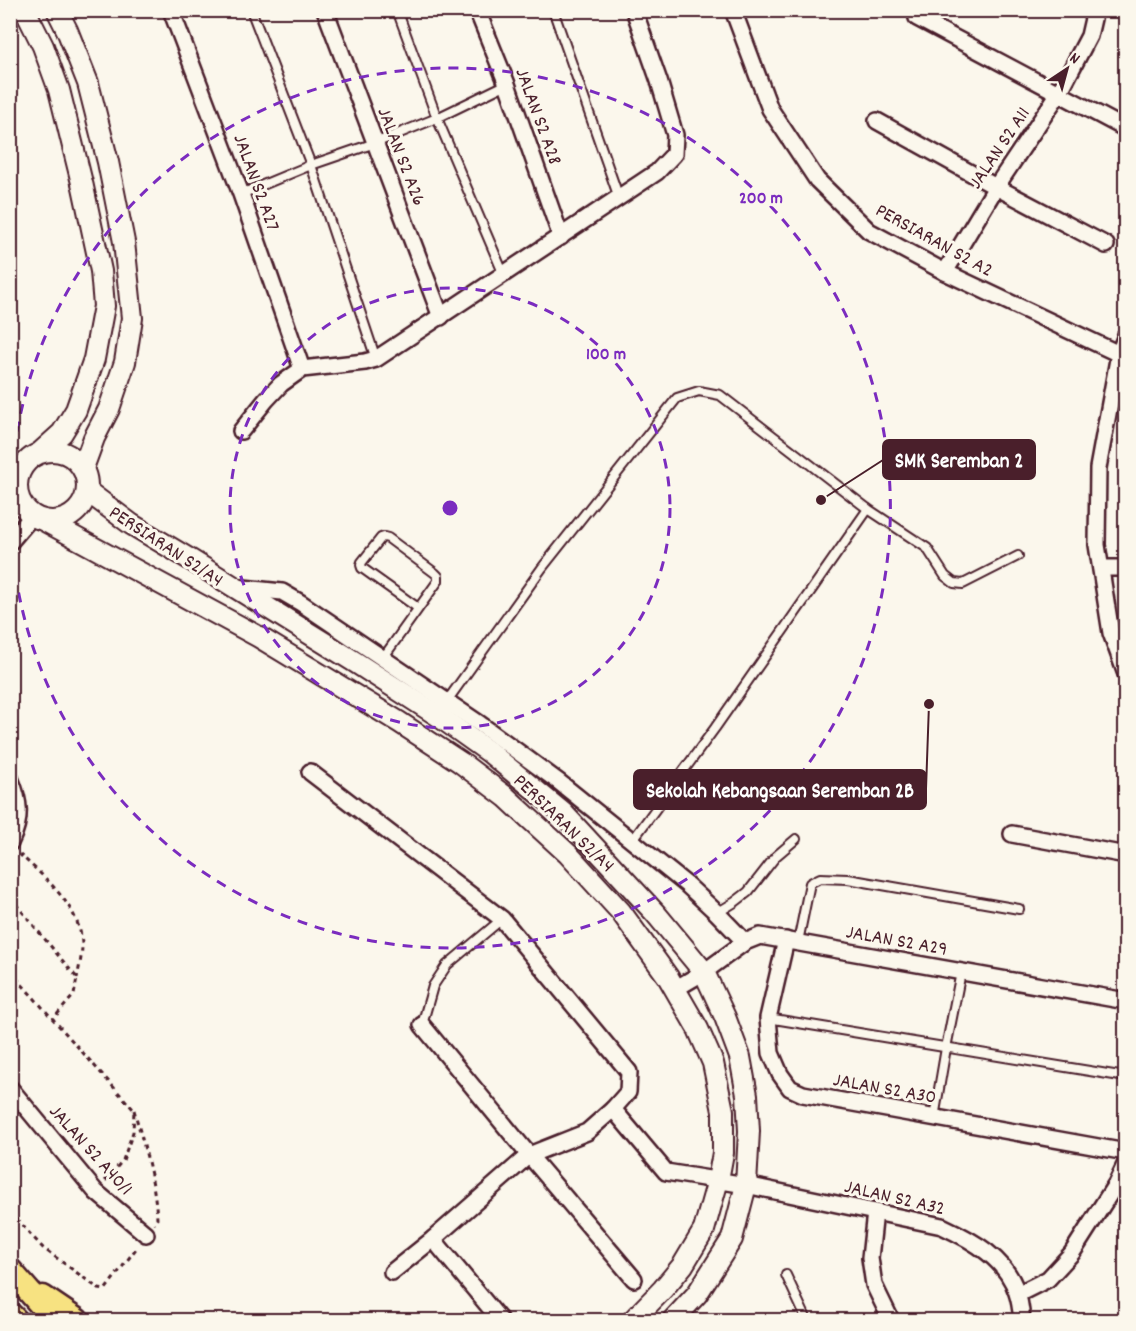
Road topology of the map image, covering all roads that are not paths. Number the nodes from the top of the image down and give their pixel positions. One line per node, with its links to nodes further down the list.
1 (25, 10): 33 (main road)
2 (57, 10): 35 (main road)
3 (171, 10): 21 (street, JALAN S2 A27)
4 (251, 10): 19 (lane)
5 (325, 10): 18 (street, JALAN S2 A26)
6 (397, 10): 15 (lane)
7 (477, 10): 13 (street, JALAN S2 A28)
8 (553, 10): 22 (lane)
9 (634, 10): 22 (street)
10 (733, 10): 25 (street, PERSIARAN S2 A2)
11 (1095, 10): 14 (street, JALAN S2 A11)
12 (917, 18): 14 (street)
13 (507, 84): 15 (lane); 23 (street, JALAN S2 A28)
14 (1059, 93): 17 (street); 20 (street, JALAN S2 A11)
15 (437, 118): 18 (lane); 26 (lane)
16 (877, 122): 20 (street)
17 (1125, 129)
18 (375, 143): 19 (lane); 27 (street, JALAN S2 A26)
19 (311, 165): 21 (lane); 30 (lane)
20 (996, 187): 24 (street); 25 (street, JALAN S2 A11)
21 (241, 194): 31 (street, JALAN S2 A27)
22 (619, 198): 23 (street)
23 (561, 237): 26 (street)
24 (1106, 245)
25 (945, 272): 29 (street, PERSIARAN S2 A2)
26 (504, 275): 27 (street)
27 (441, 317): 30 (street)
28 (1125, 335): 29 (street)
29 (1119, 354): 41 (street)
30 (376, 360): 31 (street)
31 (302, 369): 32 (street)
32 (241, 431)
33 (42, 451): 34 (main road); 35 (main road)
34 (17, 465): 37 (main road)
35 (83, 468): 36 (main road)
36 (87, 491): 37 (main road); 43 (main road, PERSIARAN S2/A4)
37 (23, 504): 39 (street); 62 (main road, PERSIARAN S2/A4)
38 (868, 509): 40 (lane); 47 (lane); 52 (lane)
39 (10, 542)
40 (1018, 556)
41 (1101, 568): 42 (street); 46 (street)
42 (1125, 568)
43 (233, 587): 45 (street); 47 (main road, PERSIARAN S2/A4)
44 (418, 608): 44 (lane); 45 (lane)
45 (383, 658): 47 (street)
46 (1125, 674)
47 (442, 708): 52 (street); 60 (main road, PERSIARAN S2/A4)
48 (310, 772): 57 (street)
49 (10, 778): 53 (street)
50 (1012, 834): 54 (street)
51 (796, 838): 56 (lane)
52 (632, 840): 56 (street)
53 (13, 842)
54 (1125, 855)
55 (1019, 909): 58 (lane)
56 (717, 913): 59 (street)
57 (502, 920): 65 (lane); 69 (street)
58 (792, 941): 59 (street, JALAN S2 A29); 61 (street, JALAN S2 A29); 64 (street, JALAN S2 A30)
59 (745, 942): 60 (street, JALAN S2 A29)
60 (704, 972): 62 (street, JALAN S2 A29); 75 (main road, PERSIARAN S2/A4)
61 (962, 972): 63 (street, JALAN S2 A29); 66 (lane)
62 (675, 989): 74 (main road, PERSIARAN S2/A4)
63 (1125, 1001)
64 (768, 1018): 66 (lane); 70 (street, JALAN S2 A30)
65 (422, 1024): 72 (street)
66 (946, 1048): 67 (lane); 70 (lane)
67 (1125, 1077)
68 (10, 1088): 77 (street, JALAN S2 A40/1)
69 (613, 1109): 72 (street); 74 (street, JALAN S2 A32)
70 (934, 1118): 71 (street, JALAN S2 A30)
71 (1125, 1152)
72 (529, 1155): 78 (street); 82 (street)
73 (1125, 1163): 83 (street)
74 (718, 1180): 75 (street, JALAN S2 A32); 89 (main road, PERSIARAN S2/A4)
75 (746, 1185): 76 (street, JALAN S2 A32); 90 (main road, PERSIARAN S2/A4)
76 (875, 1212): 83 (street, JALAN S2 A32); 92 (street)
77 (146, 1234)
78 (433, 1239): 79 (street); 88 (street)
79 (392, 1272)
80 (786, 1275): 91 (lane)
81 (16, 1276): 86 (main road); 87 (main road)
82 (634, 1279)
83 (1018, 1294): 93 (street, JALAN S2 A32)
84 (10, 1315): 85 (main road)
85 (15, 1320)
86 (54, 1320)
87 (77, 1320)
88 (500, 1320)
89 (633, 1320)
90 (673, 1320)
91 (807, 1320)
92 (891, 1320)
93 (1022, 1320)

